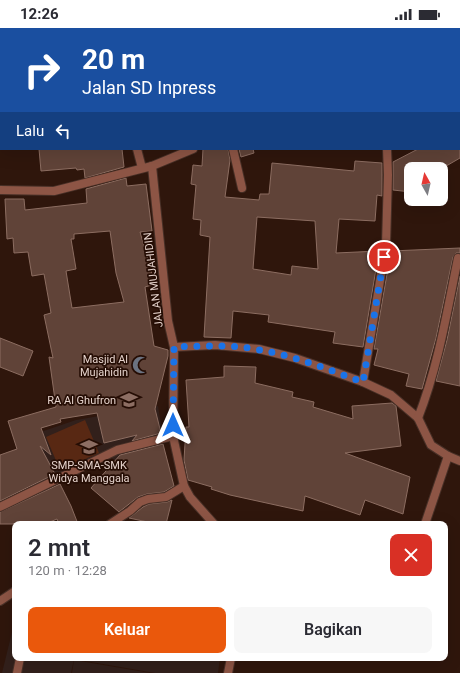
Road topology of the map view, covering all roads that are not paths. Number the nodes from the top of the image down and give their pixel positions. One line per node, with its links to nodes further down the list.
1 (137, 150): 6 (street)
2 (191, 150): 5 (street)
3 (233, 150): 7 (street)
4 (387, 150): 11 (street)
5 (152, 166): 6 (street); 10 (street, JALAN MUJAHIDIN)
6 (142, 168): 8 (street)
7 (242, 188)
8 (0, 190)
9 (458, 258): 12 (street)
10 (174, 347): 11 (street); 13 (street, JALAN MUJAHIDIN)
11 (363, 382): 12 (street)
12 (418, 418): 14 (street)
13 (173, 436): 16 (street, JALAN MUJAHIDIN); 17 (street)
14 (448, 456): 15 (street); 20 (street)
15 (460, 461)
16 (184, 486): 18 (street); 19 (street, JALAN MUJAHIDIN)
17 (0, 508)
18 (115, 521)
19 (211, 521)
20 (426, 521)
21 (12, 593): 22 (street)
22 (0, 601)
23 (19, 661): 25 (street)
24 (230, 661): 26 (street)
25 (17, 673)
26 (228, 673)

